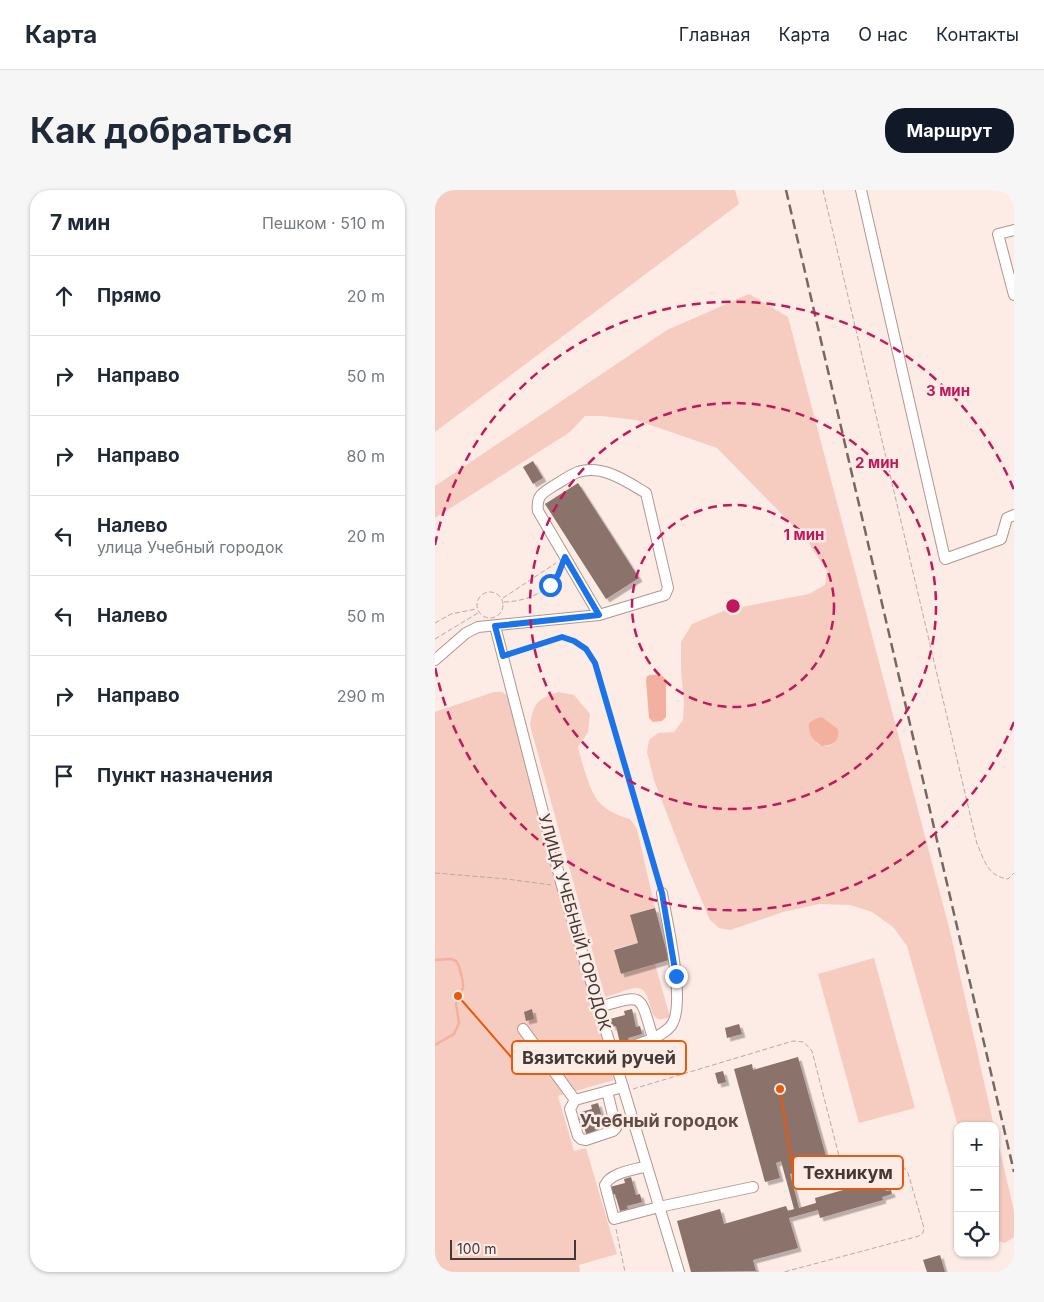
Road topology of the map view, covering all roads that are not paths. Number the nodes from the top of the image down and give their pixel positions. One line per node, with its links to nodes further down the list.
1 (861, 190): 4 (lane)
2 (1014, 230): 3 (lane)
3 (1014, 295)
4 (1014, 515)
5 (599, 615): 5 (lane); 6 (lane)
6 (495, 626): 7 (lane); 9 (lane, УЛИЦА УЧЕБНЫЙ ГОРОДОК)
7 (435, 660)
8 (662, 893): 11 (lane)
9 (599, 1007): 11 (lane); 12 (lane, УЛИЦА УЧЕБНЫЙ ГОРОДОК)
10 (523, 1029): 15 (lane)
11 (653, 1038): 12 (lane)
12 (612, 1052): 13 (lane, УЛИЦА УЧЕБНЫЙ ГОРОДОК)
13 (624, 1089): 14 (lane); 16 (lane, УЛИЦА УЧЕБНЫЙ ГОРОДОК)
14 (607, 1091): 15 (lane); 15 (lane)
15 (575, 1100)
16 (647, 1166): 18 (lane, УЛИЦА УЧЕБНЫЙ ГОРОДОК); 18 (lane)
17 (753, 1188): 18 (lane)
18 (659, 1206): 19 (lane, УЛИЦА УЧЕБНЫЙ ГОРОДОК)
19 (679, 1272)

